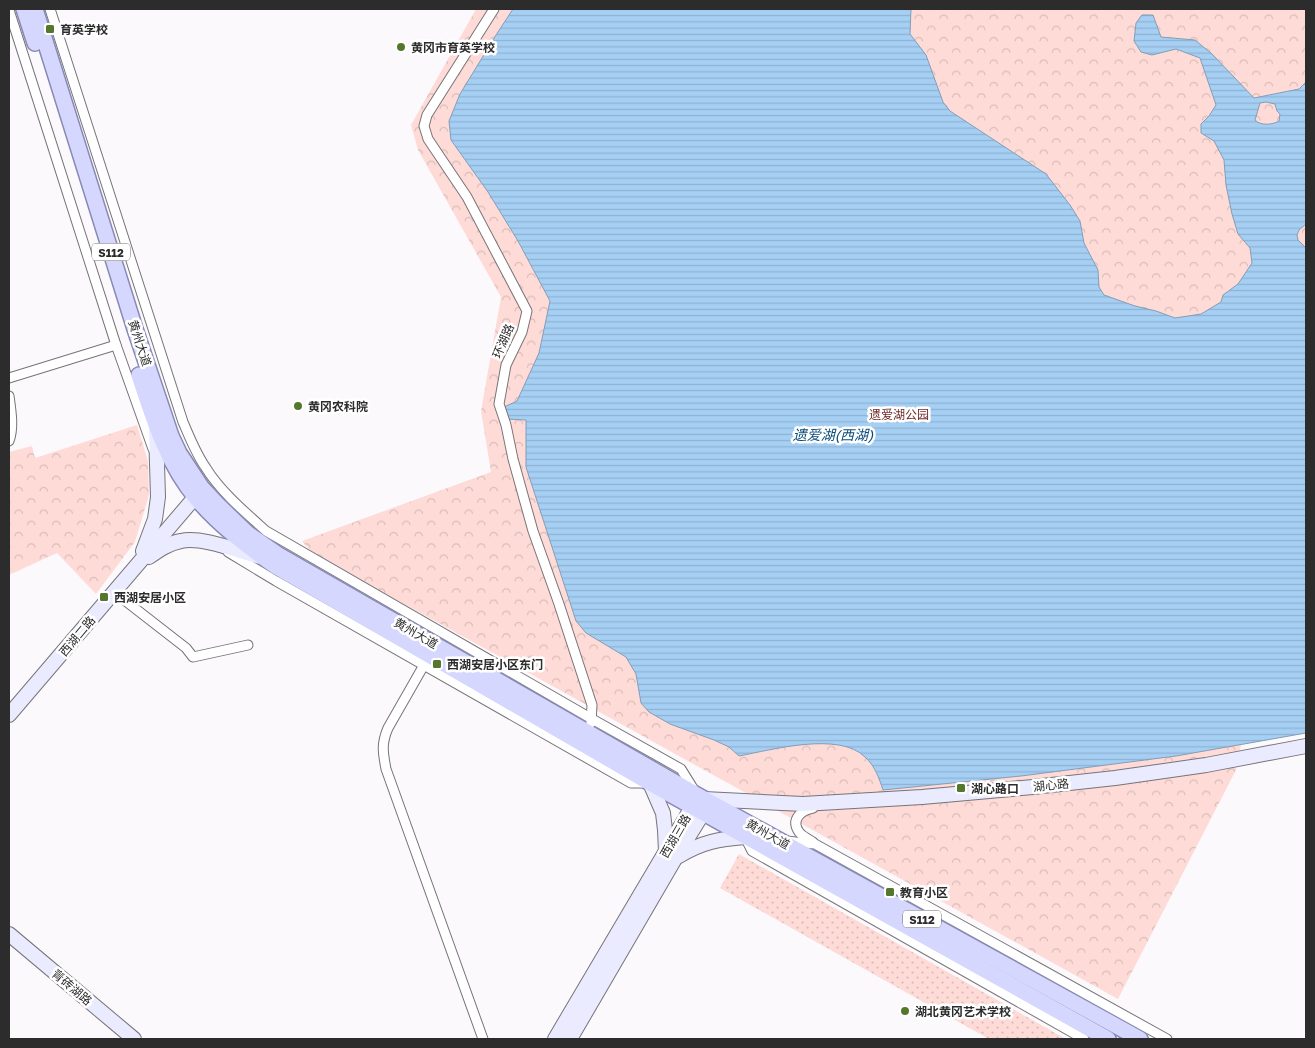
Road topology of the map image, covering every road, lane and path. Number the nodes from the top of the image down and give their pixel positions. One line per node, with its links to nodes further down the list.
1 (24, 9): 9 (main road, 黄州大道 / S112)
2 (35, 9): 12 (main road, 黄州大道 / S112)
3 (50, 9): 20 (street)
4 (494, 9): 20 (street, 环湖路)
5 (9, 10): 6 (street)
6 (116, 345): 7 (street); 11 (street)
7 (9, 378)
8 (9, 396): 10 (street)
9 (156, 427): 11 (main road); 12 (main road, 黄州大道 / S112)
10 (9, 441)
11 (158, 460): 15 (main road)
12 (199, 493): 14 (main road, 黄州大道 / S112); 15 (main road, 西湖二路); 20 (main road, 黄州大道 / S112)
13 (217, 545): 14 (main road); 15 (main road); 18 (street)
14 (264, 558): 20 (main road, 黄州大道 / S112)
15 (138, 564): 16 (main road, 西湖二路)
16 (114, 592): 17 (street); 19 (main road, 西湖二路)
17 (248, 645)
18 (424, 665): 22 (street); 31 (street)
19 (9, 715)
20 (588, 732): 22 (main road, 黄州大道 / S112); 24 (main road, 黄州大道 / S112)
21 (1306, 746): 23 (main road, 湖心路)
22 (650, 783): 24 (main road, 黄州大道 / S112); 28 (main road)
23 (837, 802): 24 (main road, 湖心路); 27 (street)
24 (699, 803): 25 (main road, 黄州大道 / S112); 26 (main road, 黄州大道 / S112); 28 (main road, 西湖三路)
25 (745, 837): 28 (main road); 34 (street); 35 (main road, 黄州大道 / S112)
26 (781, 840): 27 (street); 36 (main road, 黄州大道 / S112)
27 (815, 844): 37 (street)
28 (671, 855): 32 (main road, 西湖三路); 33 (main road, 西湖三路)
29 (9, 934): 30 (main road, 青砖湖路)
30 (134, 1039)
31 (484, 1039)
32 (555, 1039)
33 (570, 1039)
34 (1084, 1039)
35 (1108, 1039)
36 (1140, 1039)
37 (1167, 1039)

